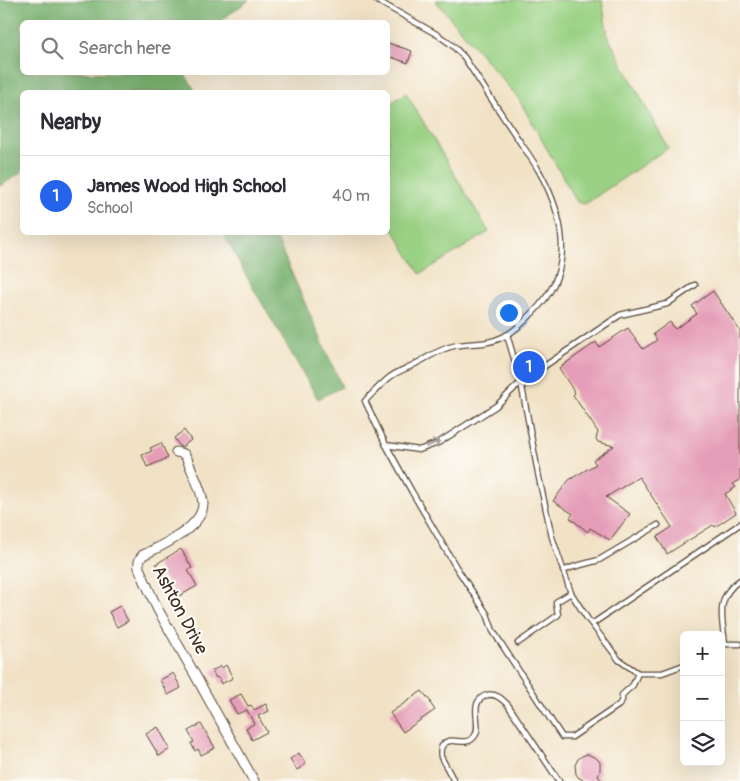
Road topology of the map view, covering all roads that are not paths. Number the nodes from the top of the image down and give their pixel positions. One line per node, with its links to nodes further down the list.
1 (376, 0): 3 (lane)
2 (695, 285): 4 (lane)
3 (507, 335): 4 (lane); 5 (lane)
4 (521, 382): 5 (lane, one-way to 4); 9 (lane)
5 (386, 445): 18 (lane)
6 (176, 452): 19 (street, Ashton Drive)
7 (740, 524): 12 (lane)
8 (658, 525): 9 (lane)
9 (563, 571): 11 (lane)
10 (740, 580): 13 (lane)
11 (571, 593): 12 (lane); 14 (lane)
12 (592, 624): 18 (lane)
13 (722, 631)
14 (518, 643)
15 (740, 644): 16 (lane)
16 (725, 645)
17 (680, 666): 18 (lane)
18 (638, 673)
19 (254, 781)
20 (454, 781): 21 (lane)
21 (559, 781)

